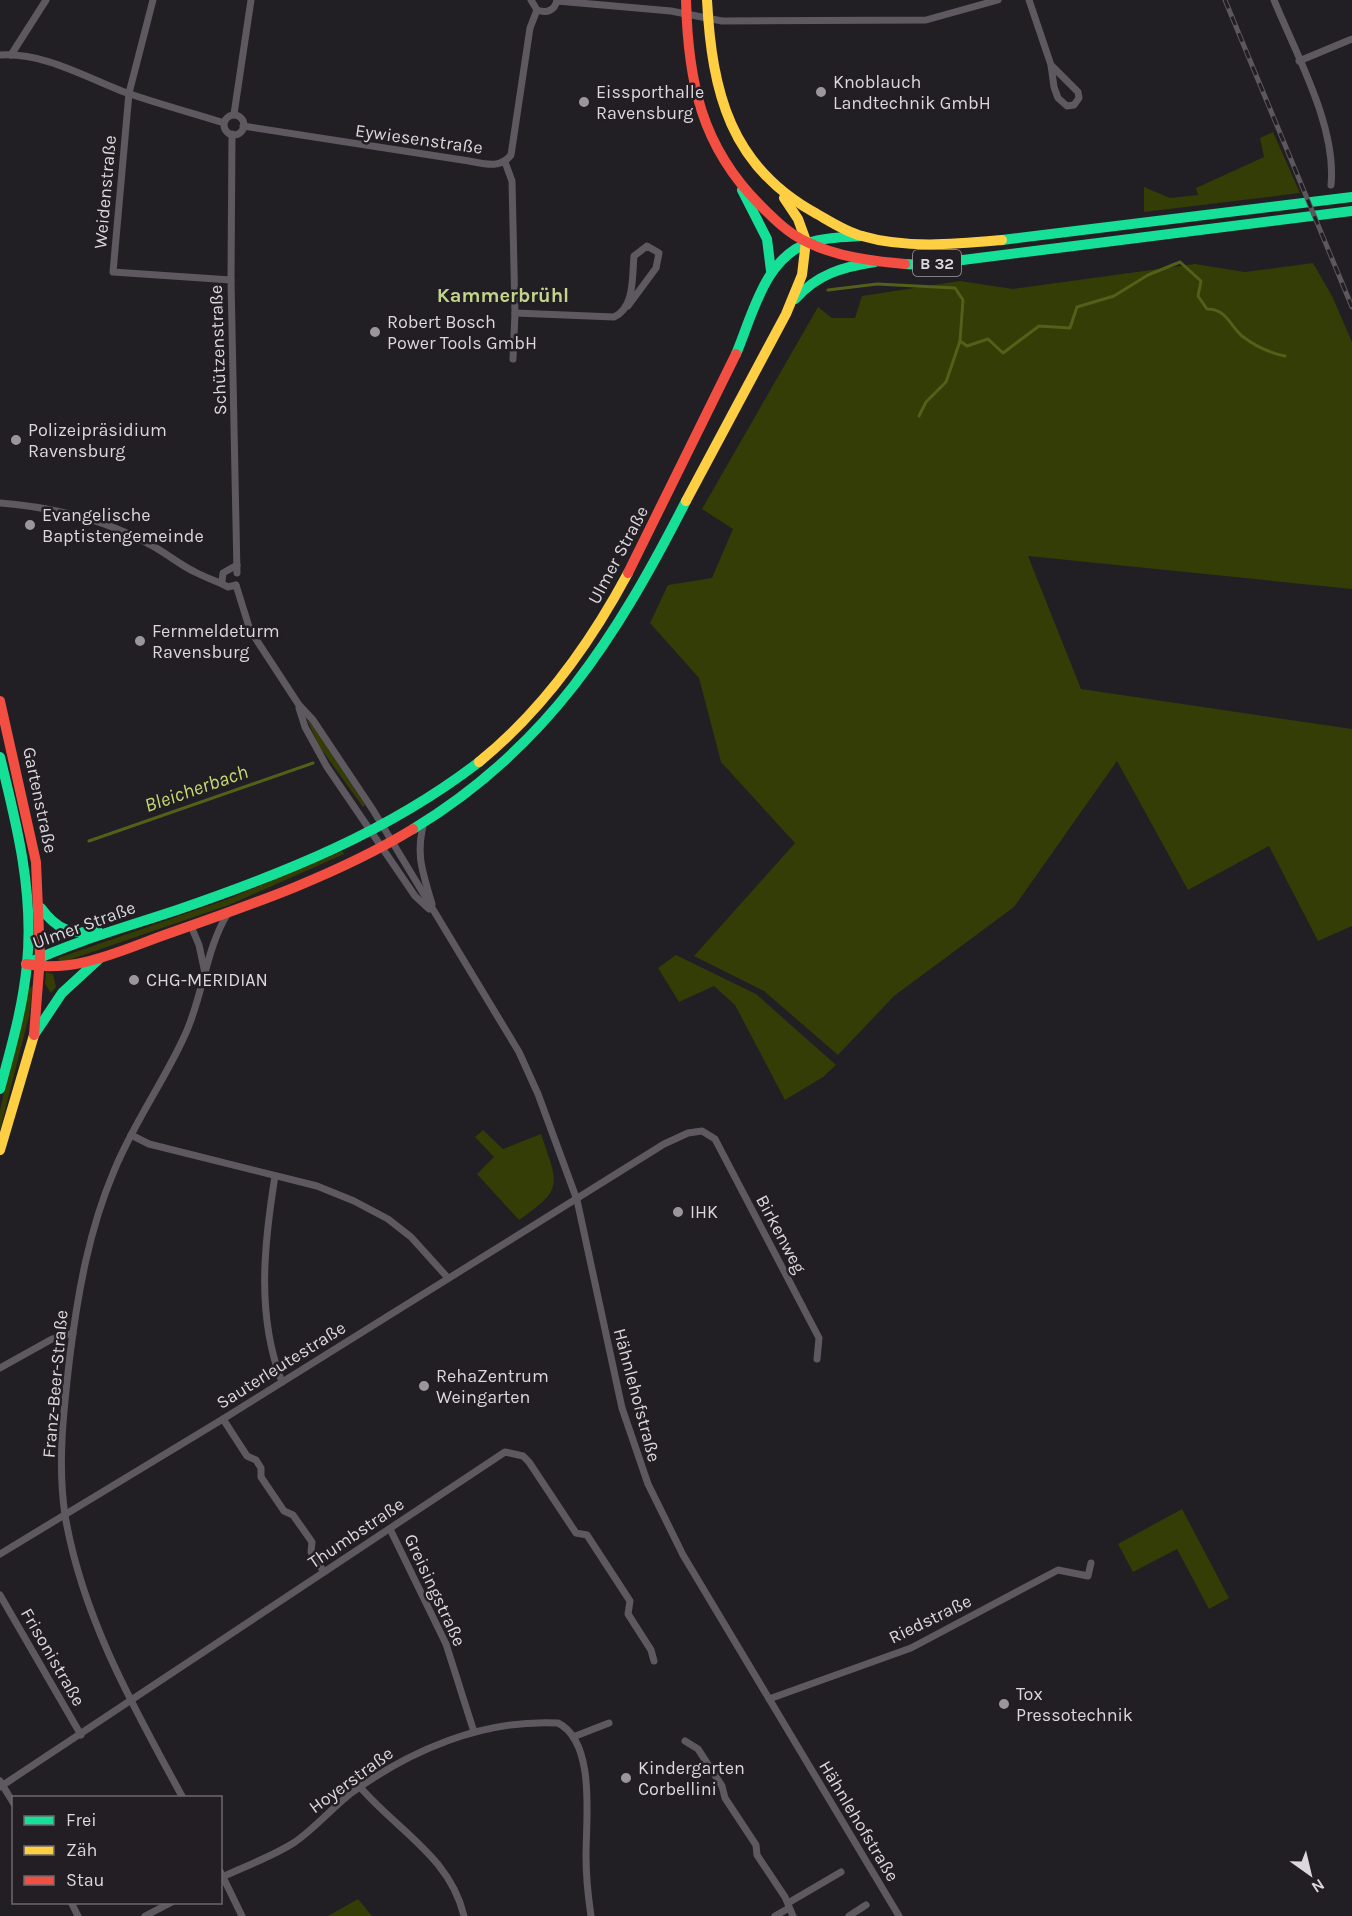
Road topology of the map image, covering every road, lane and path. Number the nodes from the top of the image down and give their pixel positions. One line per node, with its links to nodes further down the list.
1 (46, 0): 15 (street)
2 (153, 0): 18 (street, Weidenstraße)
3 (251, 0): 19 (street)
4 (531, 0): 11 (street)
5 (557, 0): 11 (street); 12 (street)
6 (686, 0): 12 (main road, B 32)
7 (707, 0): 13 (main road, Ulmer Straße / B 32)
8 (998, 0): 13 (street)
9 (1029, 0): 17 (street)
10 (1274, 0): 16 (street)
11 (537, 10): 23 (street, Eywiesenstraße)
12 (686, 14): 13 (street); 25 (main road, B 32)
13 (707, 20): 26 (main road, Ulmer Straße / B 32)
14 (1352, 39): 16 (street)
15 (4, 56): 18 (street)
16 (1299, 61): 24 (street)
17 (1051, 65): 17 (street)
18 (129, 93): 20 (street); 33 (street, Weidenstraße)
19 (234, 114): 20 (street); 21 (street)
20 (224, 123): 22 (street)
21 (243, 126): 22 (street); 23 (street, Eywiesenstraße)
22 (232, 134): 33 (street, Schützenstraße)
23 (505, 162): 36 (street)
24 (1331, 185)
25 (742, 190): 30 (main road, B 32); 32 (main road)
26 (784, 198): 29 (main road, B 32); 30 (main road, Ulmer Straße)
27 (1347, 198): 29 (main road, B 32)
28 (1350, 212): 31 (main road, B 32)
29 (862, 236): 30 (main road)
30 (806, 241): 31 (main road, B 32); 32 (main road, Ulmer Straße); 35 (main road, Ulmer Straße)
31 (879, 261): 35 (main road)
32 (771, 271): 46 (main road, Ulmer Straße)
33 (231, 280): 39 (street, Schützenstraße)
34 (628, 306): 34 (street); 36 (street)
35 (787, 309): 45 (main road, Ulmer Straße)
36 (515, 313): 37 (street)
37 (513, 360)
38 (0, 502): 40 (street)
39 (235, 569): 40 (street); 41 (street, Schützenstraße)
40 (219, 580): 41 (street)
41 (234, 586): 43 (street)
42 (0, 701): 50 (main road, Gartenstraße)
43 (299, 705): 46 (street); 47 (street)
44 (0, 757): 57 (main road, Gartenstraße)
45 (424, 822): 48 (main road, Ulmer Straße); 52 (street)
46 (383, 826): 47 (main road, Ulmer Straße); 48 (street)
47 (371, 832): 49 (street); 54 (main road, Ulmer Straße)
48 (392, 841): 49 (main road, Ulmer Straße); 52 (street)
49 (380, 846): 51 (main road, Ulmer Straße); 52 (street)
50 (43, 912): 54 (main road); 56 (main road, Gartenstraße)
51 (228, 913): 53 (main road, Ulmer Straße); 59 (street, Franz-Beer-Straße)
52 (436, 915): 66 (street, Hähnlehofstraße)
53 (191, 926): 55 (main road, Ulmer Straße); 59 (street)
54 (124, 927): 56 (main road, Ulmer Straße)
55 (104, 955): 58 (main road, Ulmer Straße); 60 (main road)
56 (40, 957): 57 (main road, Ulmer Straße); 58 (main road, Gartenstraße)
57 (26, 964): 58 (main road, Ulmer Straße); 61 (main road, Gartenstraße)
58 (39, 969): 60 (main road, Gartenstraße)
59 (205, 975): 63 (street, Franz-Beer-Straße)
60 (34, 1037): 64 (main road)
61 (0, 1089)
62 (702, 1131): 66 (street, Sauterleutestraße); 69 (street, Birkenweg)
63 (131, 1135): 65 (street); 68 (street, Franz-Beer-Straße)
64 (0, 1150)
65 (275, 1176): 67 (street); 71 (street)
66 (577, 1200): 67 (street, Sauterleutestraße); 80 (street, Hähnlehofstraße)
67 (448, 1278): 71 (street, Sauterleutestraße)
68 (73, 1334): 70 (street); 73 (street, Franz-Beer-Straße)
69 (817, 1359)
70 (0, 1368)
71 (282, 1382): 72 (street, Sauterleutestraße)
72 (223, 1419): 73 (street, Sauterleutestraße); 77 (street)
73 (65, 1515): 75 (street, Sauterleutestraße); 81 (street, Franz-Beer-Straße)
74 (390, 1529): 77 (street, Thumbstraße); 79 (street, Thumbstraße); 83 (street, Greisingstraße)
75 (0, 1554)
76 (1091, 1563): 80 (street, Riedstraße)
77 (324, 1572): 81 (street, Thumbstraße)
78 (0, 1595): 84 (street, Frisonistraße)
79 (654, 1661)
80 (769, 1699): 104 (street, Hähnlehofstraße)
81 (131, 1703): 84 (street, Thumbstraße); 89 (street, Franz-Beer-Straße)
82 (609, 1723): 85 (street)
83 (474, 1732): 85 (street, Hoyerstraße); 88 (street, Hoyerstraße)
84 (81, 1735): 87 (street, Thumbstraße)
85 (573, 1737): 100 (street)
86 (685, 1741): 96 (street)
87 (1, 1785): 90 (street)
88 (360, 1787): 92 (street, Hoyerstraße); 99 (street)
89 (182, 1796)
90 (12, 1801)
91 (841, 1872): 96 (street)
92 (222, 1875)
93 (222, 1877): 98 (street)
94 (168, 1904): 97 (street)
95 (866, 1905): 103 (street)
96 (788, 1906): 101 (street); 102 (street)
97 (145, 1916)
98 (242, 1916)
99 (464, 1916)
100 (591, 1916)
101 (775, 1916)
102 (793, 1916)
103 (849, 1916)
104 (899, 1916)

